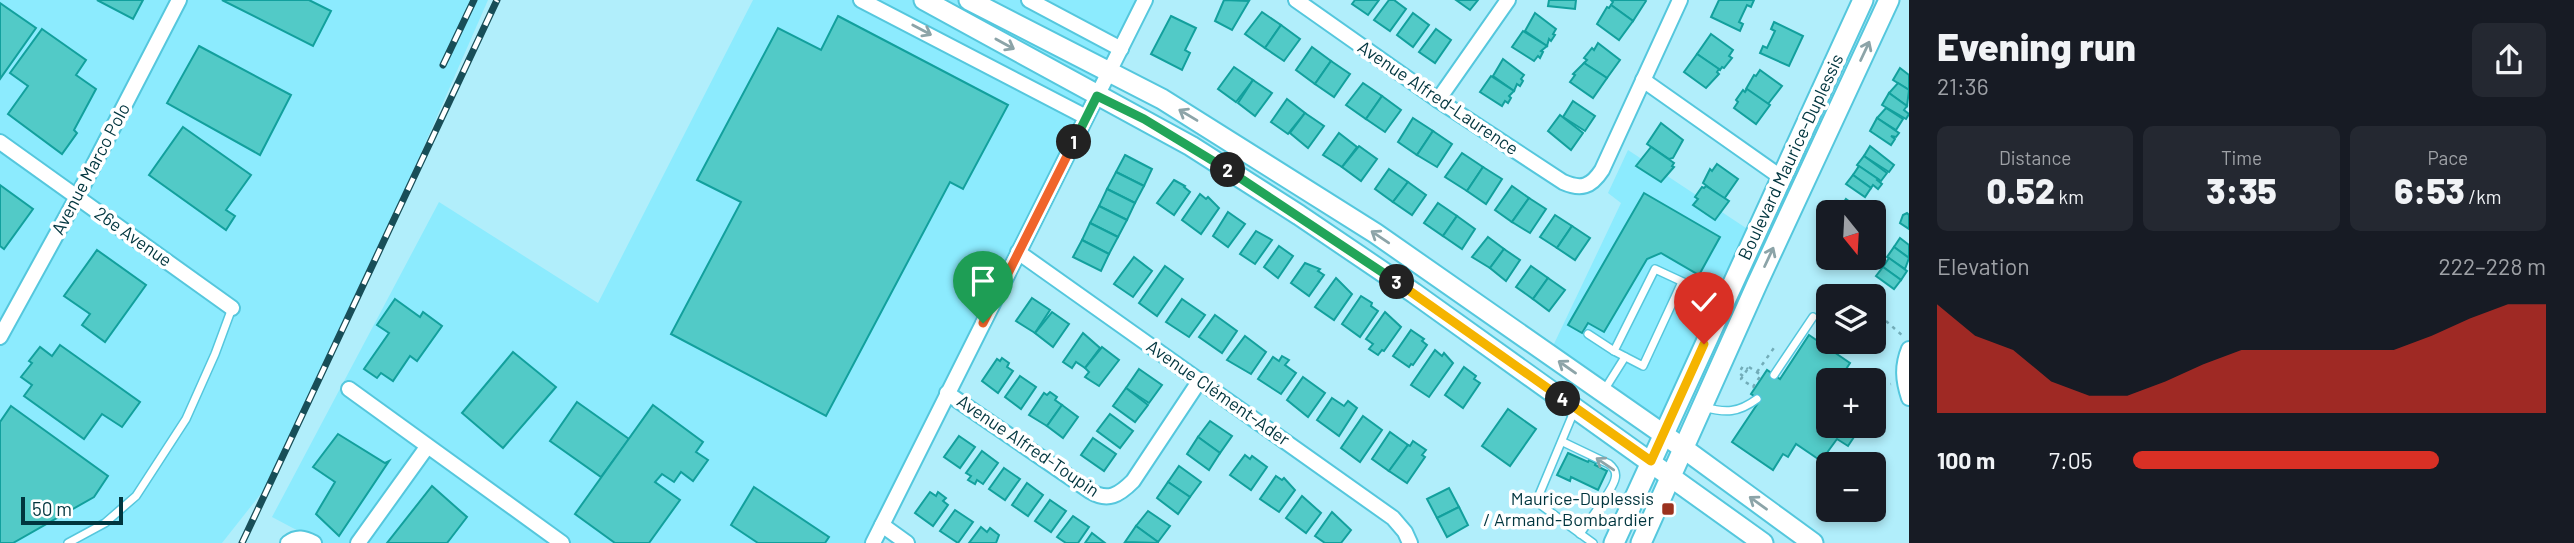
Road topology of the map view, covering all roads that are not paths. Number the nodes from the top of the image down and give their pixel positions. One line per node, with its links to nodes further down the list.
1 (179, 0): 20 (street, Avenue Marco Polo)
2 (861, 0): 17 (street, one-way to 17)
3 (924, 0): 15 (street, one-way to 15)
4 (969, 0): 13 (street)
5 (1030, 0): 12 (street)
6 (1145, 0): 12 (street)
7 (1296, 0): 16 (street, Avenue Alfred-Laurence)
8 (1508, 0): 16 (street)
9 (1680, 0): 14 (street)
10 (1863, 0): 19 (street, Boulevard Maurice-Duplessis)
11 (1889, 0): 24 (street, Boulevard Maurice-Duplessis, one-way to 11)
12 (1121, 49): 13 (street)
13 (1109, 72): 15 (street); 37 (street, one-way to 13)
14 (1643, 80): 16 (street, Avenue Alfred-Laurence); 19 (street)
15 (1097, 96): 17 (street); 40 (street)
16 (1438, 100)
17 (1086, 117): 21 (street)
18 (0, 142): 20 (street, 26e Avenue)
19 (1782, 178): 22 (street, Boulevard Maurice-Duplessis)
20 (77, 197): 26 (street, 26e Avenue); 29 (street, Avenue Marco Polo)
21 (1018, 252): 34 (street, Avenue Clément-Ader); 36 (street)
22 (1737, 273): 24 (street); 25 (street, Boulevard Maurice-Duplessis)
23 (1682, 282): 25 (lane); 31 (lane); 32 (lane)
24 (1757, 284): 41 (street, Boulevard Maurice-Duplessis)
25 (1724, 301): 42 (street, Boulevard Maurice-Duplessis)
26 (232, 308): 50 (lane)
27 (1812, 317): 33 (lane)
28 (1588, 334): 31 (lane)
29 (0, 337)
30 (1909, 349): 39 (street)
31 (1614, 351): 32 (lane)
32 (1625, 357): 37 (lane)
33 (1774, 375)
34 (1200, 380): 36 (street, Avenue Alfred-Toupin); 57 (street, Avenue Clément-Ader)
35 (349, 390): 44 (street)
36 (947, 393): 48 (street)
37 (1603, 393): 42 (street)
38 (1757, 398): 41 (lane)
39 (1909, 398)
40 (1575, 407): 43 (lane); 46 (street)
41 (1702, 407): 45 (street, Boulevard Maurice-Duplessis)
42 (1662, 435): 45 (street); 46 (street, Boulevard Maurice-Duplessis)
43 (1563, 442): 49 (lane); 49 (lane, one-way to 43)
44 (427, 447): 53 (street); 54 (street)
45 (1683, 448): 47 (street, Boulevard Maurice-Duplessis); 62 (street, one-way to 45)
46 (1651, 461): 47 (street); 59 (street, Boulevard Maurice-Duplessis)
47 (1672, 476): 60 (street, Boulevard Maurice-Duplessis); 61 (street)
48 (882, 525): 55 (street); 56 (street)
49 (1580, 534): 58 (lane)
50 (68, 543)
51 (288, 543): 52 (street)
52 (314, 543)
53 (358, 543)
54 (562, 543)
55 (873, 543)
56 (907, 543)
57 (1410, 543)
58 (1593, 543)
59 (1614, 543)
60 (1641, 543)
61 (1763, 543)
62 (1813, 543)

